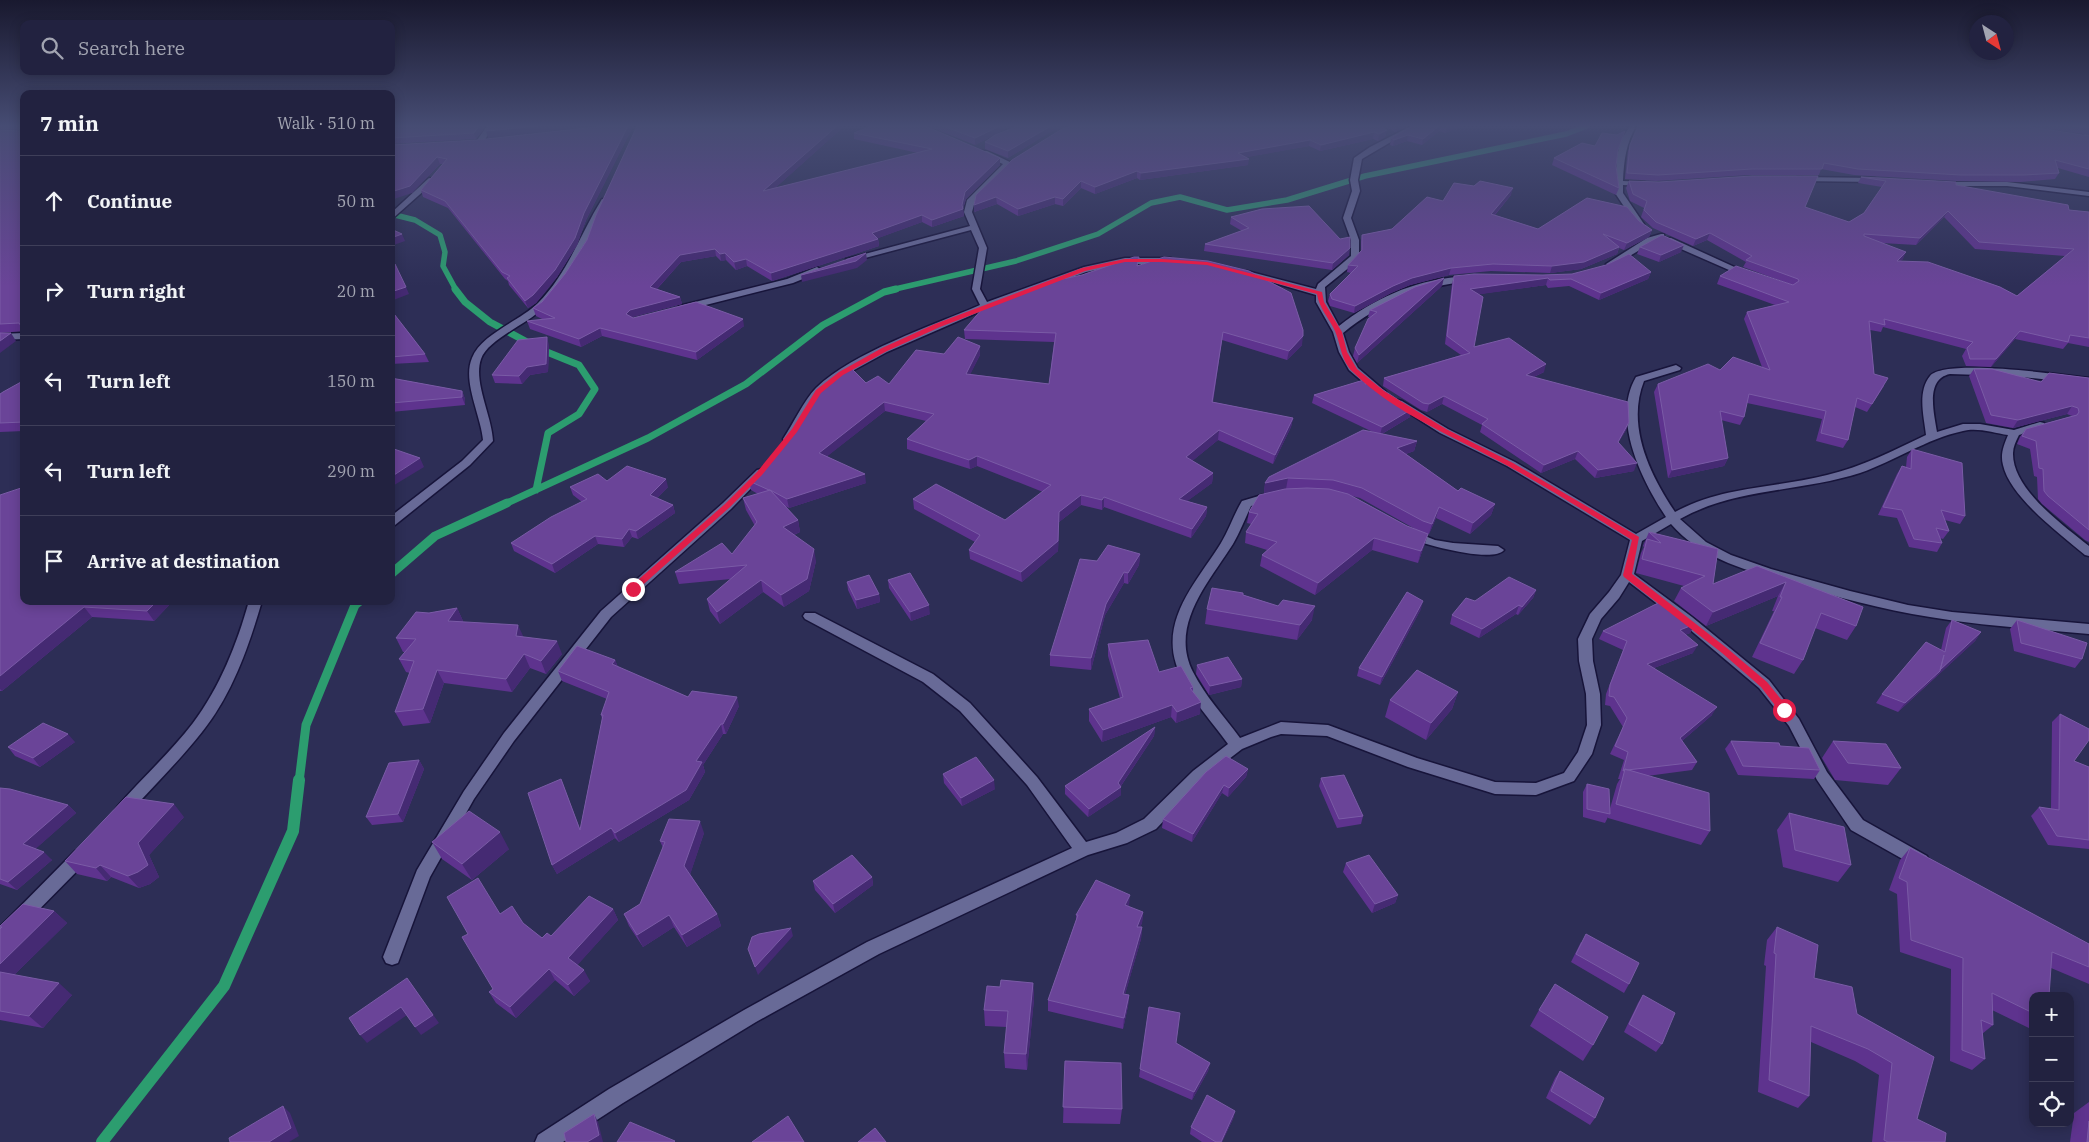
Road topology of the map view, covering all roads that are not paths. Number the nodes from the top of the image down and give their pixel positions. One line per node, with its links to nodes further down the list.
1 (432, 179): 11 (street)
2 (992, 179): 12 (street)
3 (1354, 179): 21 (street)
4 (1805, 179): 5 (street)
5 (1887, 181)
6 (1619, 182): 8 (street); 13 (street)
7 (1932, 183): 10 (street)
8 (1656, 185)
9 (608, 192): 34 (street)
10 (2089, 194)
11 (395, 215)
12 (974, 227): 14 (street); 22 (street)
13 (1661, 236): 17 (street); 20 (street)
14 (842, 262)
15 (1180, 262): 22 (street)
16 (826, 267): 23 (street)
17 (1598, 269)
18 (1240, 273): 21 (street)
19 (1482, 277): 24 (street)
20 (1754, 277)
21 (1320, 293): 24 (street)
22 (985, 306): 49 (street)
23 (671, 311)
24 (1338, 332): 36 (street)
25 (20, 336): 26 (street)
26 (0, 337)
27 (1676, 368): 33 (street)
28 (2089, 382): 31 (street)
29 (2049, 423): 30 (street)
30 (2014, 433): 31 (street); 38 (street)
31 (1932, 437): 33 (street)
32 (1283, 495): 43 (street)
33 (1672, 518): 36 (street); 42 (street)
34 (395, 519)
35 (1399, 529): 37 (street)
36 (1636, 539): 39 (street)
37 (1498, 550)
38 (2089, 552)
39 (1627, 575): 43 (street); 47 (street)
40 (257, 605): 44 (street)
41 (810, 616): 46 (street)
42 (2089, 630)
43 (1237, 745): 46 (street)
44 (114, 820)
45 (88, 849): 48 (street)
46 (1083, 850): 50 (street)
47 (1936, 870)
48 (0, 938)
49 (392, 957)
50 (545, 1142)

